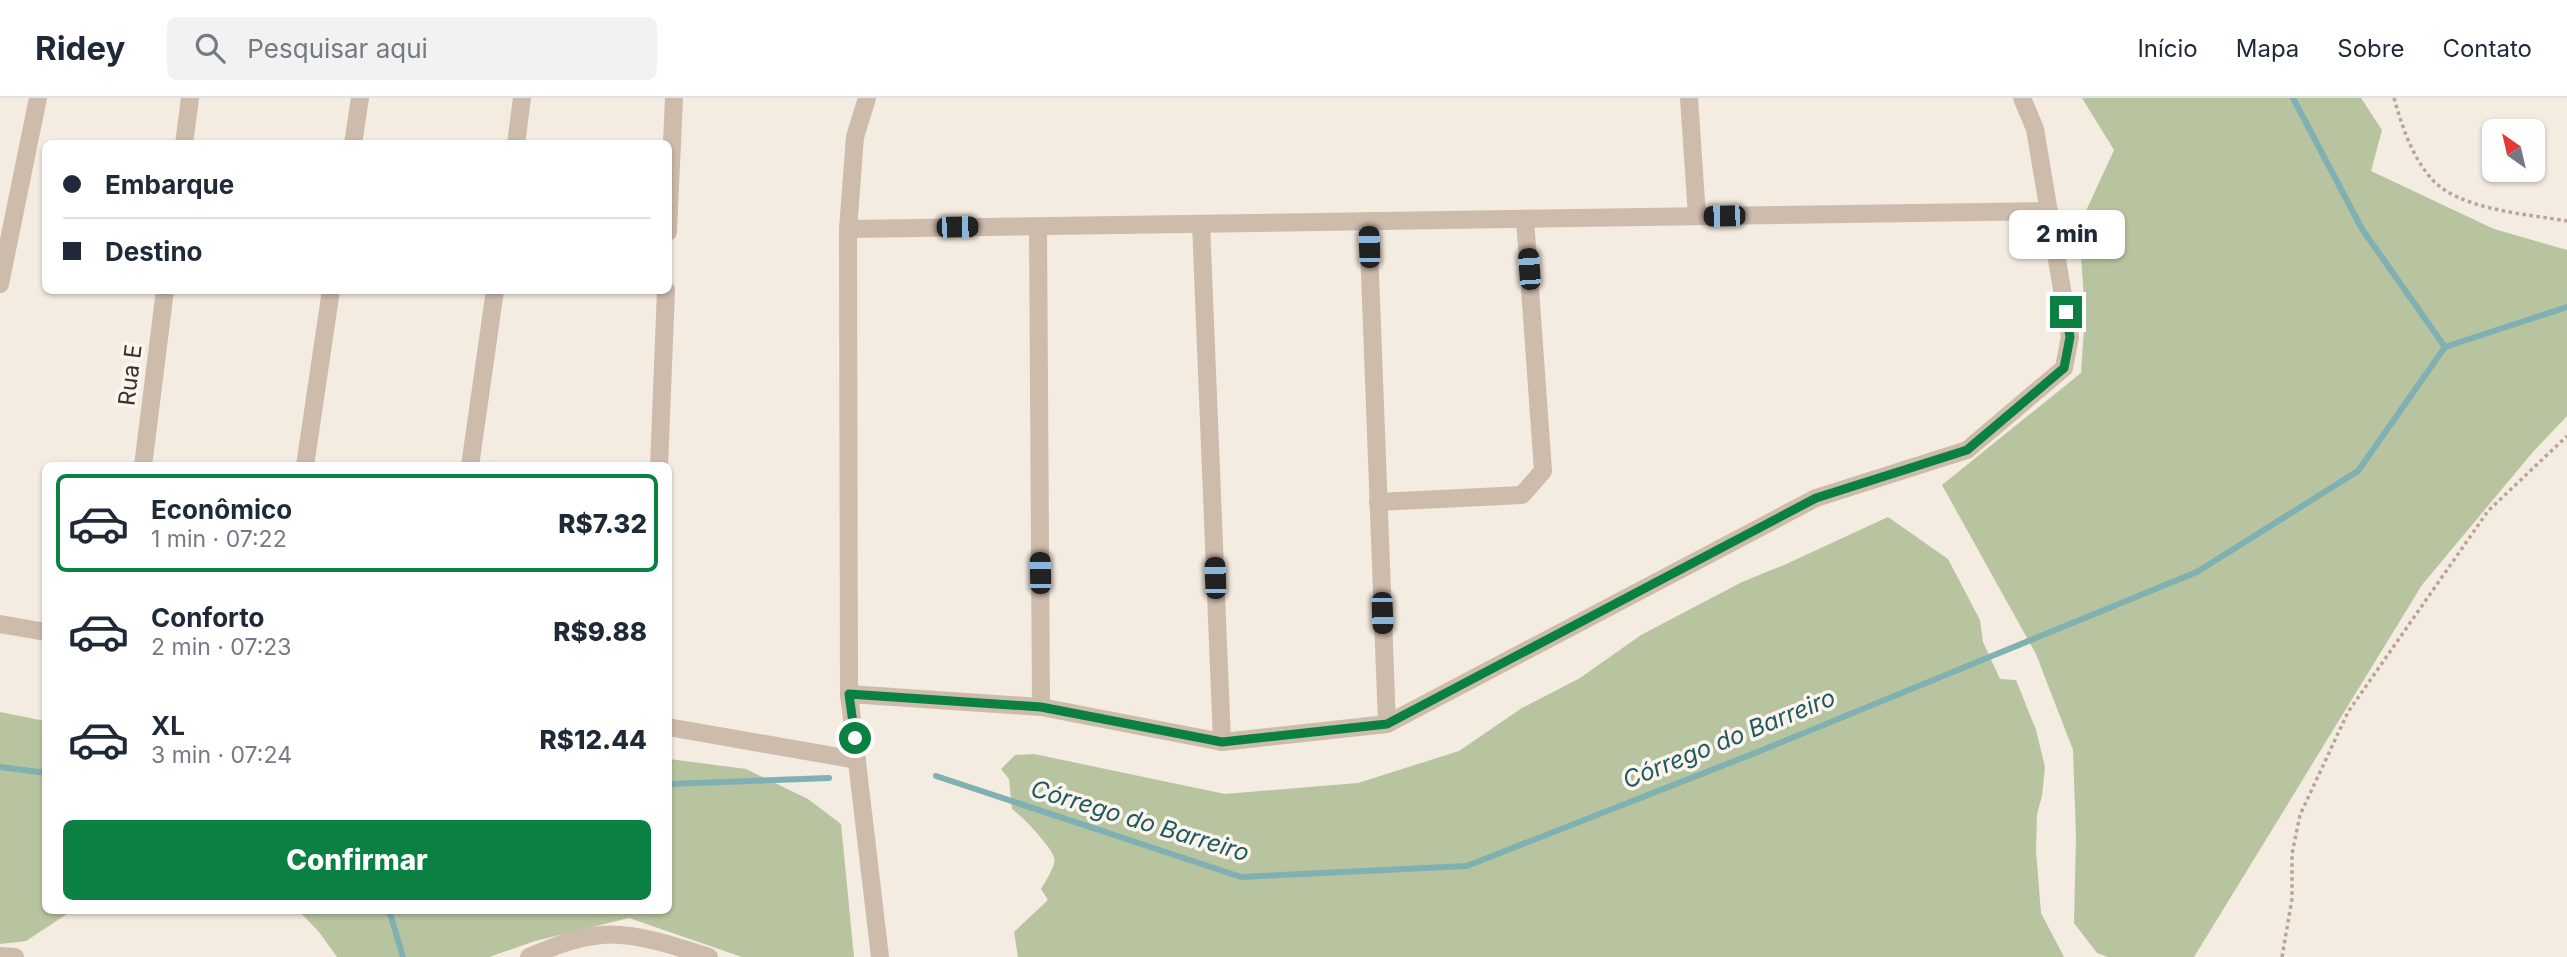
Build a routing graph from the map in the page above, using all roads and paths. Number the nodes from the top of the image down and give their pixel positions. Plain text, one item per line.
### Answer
1 (38, 98) edge
2 (190, 98) edge
3 (360, 98) edge
4 (522, 98) edge
5 (674, 98) edge
6 (867, 98) edge
7 (1689, 98) edge
8 (2022, 98) edge
9 (2394, 98) edge
10 (185, 140) edge
11 (354, 140) edge
12 (517, 140) edge
13 (672, 143) edge
14 (2049, 211) junction
15 (1697, 216) junction
16 (1525, 219) junction
17 (1368, 221) junction
18 (2567, 221) edge
19 (1201, 223) junction
20 (1038, 226) junction
21 (848, 229) junction
22 (0, 284) edge
23 (164, 294) edge
24 (330, 294) edge
25 (494, 294) edge
26 (666, 294) edge
27 (2567, 436) edge
28 (144, 462) edge
29 (306, 462) edge
30 (471, 462) edge
31 (659, 462) edge
32 (1378, 502) junction
33 (0, 624) edge
34 (42, 631) edge
35 (849, 694) junction
36 (1041, 707) junction
37 (1387, 724) junction
38 (672, 728) edge
39 (1222, 742) junction
40 (857, 760) junction
41 (0, 956) edge
42 (15, 957) edge
43 (529, 957) edge
44 (709, 957) edge
45 (880, 957) edge
46 (2282, 957) edge

1 - 22 street
2 - 10 street
3 - 11 street
4 - 12 street
5 - 13 street
6 - 21 street
7 - 15 street
8 - 14 street
9 - 18 path
14 - 15 street
14 - 37 street
15 - 16 street
16 - 17 street
16 - 32 street
17 - 19 street
17 - 32 street
19 - 20 street
19 - 39 street
20 - 21 street
20 - 36 street
21 - 35 street
23 - 28 street, Rua E
24 - 29 street
25 - 30 street
26 - 31 street
27 - 46 path
32 - 37 street
33 - 34 street
35 - 36 street
35 - 40 street
36 - 39 street
37 - 39 street
38 - 40 street
40 - 45 street
41 - 42 street
43 - 44 street

